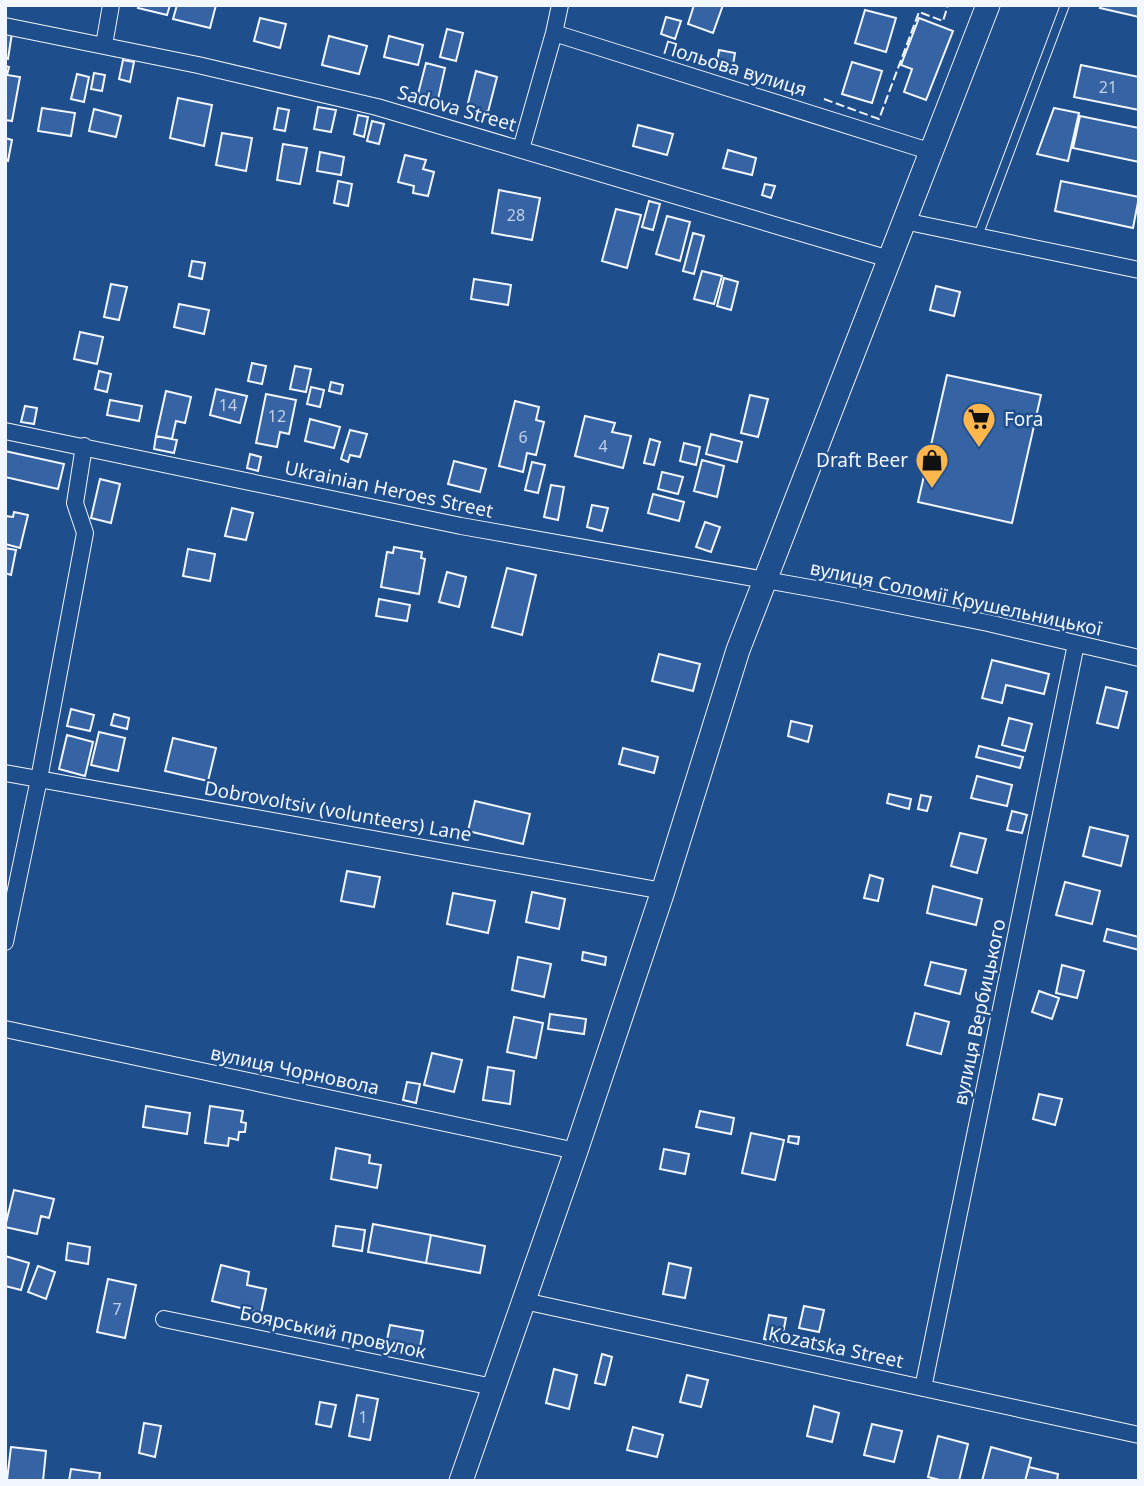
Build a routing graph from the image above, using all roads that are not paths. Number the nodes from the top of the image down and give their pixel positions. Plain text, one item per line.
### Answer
1 (111, 5) edge
2 (560, 5) edge
3 (988, 5) edge
4 (1065, 5) edge
5 (5, 26) edge
6 (554, 33) junction
7 (104, 45) junction
8 (521, 149) junction
9 (932, 152) junction
10 (904, 221) junction
11 (978, 236) junction
12 (889, 259) junction
13 (1139, 270) edge
14 (5, 430) edge
15 (84, 446) junction
16 (765, 580) junction
17 (1076, 644) junction
18 (1139, 659) edge
19 (5, 773) edge
20 (39, 779) junction
21 (663, 891) junction
22 (5, 942) edge
23 (5, 1029) edge
24 (576, 1151) junction
25 (524, 1301) junction
26 (164, 1319) dead end
27 (494, 1387) junction
28 (923, 1388) junction
29 (1139, 1435) edge
30 (461, 1481) edge

1 - 7 street
2 - 6 street
3 - 9 street
4 - 11 lane
5 - 7 street, Sadova Street
6 - 8 street
6 - 9 street, Польова вулиця
7 - 8 street, Sadova Street
8 - 12 street, Sadova Street
9 - 10 street
10 - 11 street
10 - 12 street
11 - 13 street
12 - 16 street
14 - 15 street, Ukrainian Heroes Street
15 - 16 street, Ukrainian Heroes Street
15 - 20 street
16 - 17 street, вулиця Соломії Крушельницької
16 - 21 street
17 - 18 street, вулиця Соломії Крушельницької
17 - 28 street, вулиця Вербицького
19 - 20 street, Dobrovoltsiv (volunteers) Lane
20 - 21 street, Dobrovoltsiv (volunteers) Lane
20 - 22 street
21 - 24 street
23 - 24 street, вулиця Чорновола
24 - 25 street
25 - 27 street
25 - 28 street, Kozatska Street
26 - 27 street, Боярський провулок
27 - 30 street
28 - 29 street, Kozatska Street

